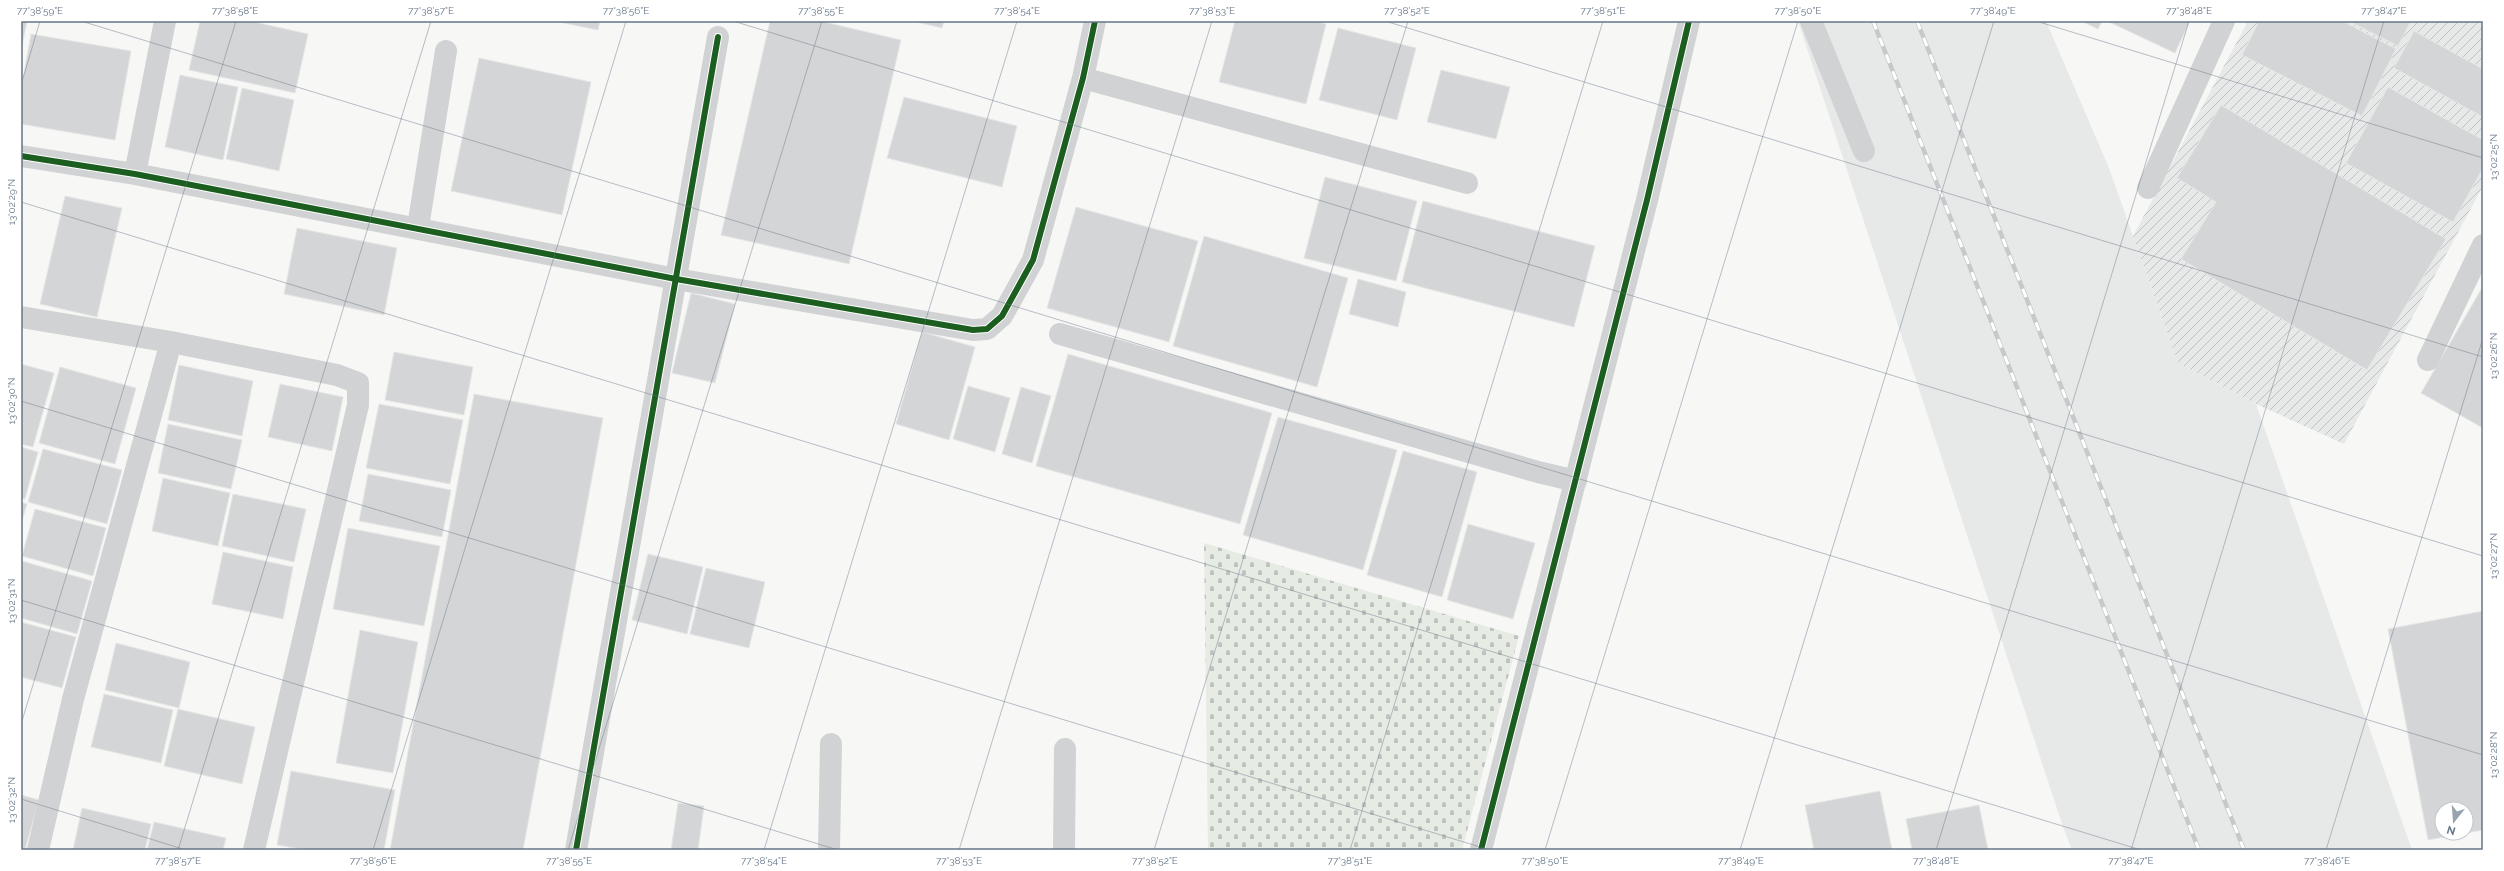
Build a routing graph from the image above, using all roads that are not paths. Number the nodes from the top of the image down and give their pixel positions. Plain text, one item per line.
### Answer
1 (165, 21) edge
2 (1095, 21) edge
3 (1689, 21) edge
4 (1811, 21) edge
5 (2224, 21) edge
6 (718, 37) dead end
7 (446, 51) dead end
8 (1083, 78) junction
9 (1864, 151) dead end
10 (21, 156) edge
11 (135, 174) junction
12 (1467, 183) dead end
13 (2148, 188) dead end
14 (418, 227) junction
15 (2483, 245) edge
16 (676, 279) junction
17 (21, 317) edge
18 (1060, 334) dead end
19 (171, 342) junction
20 (2428, 360) dead end
21 (1576, 481) junction
22 (831, 744) dead end
23 (1065, 749) dead end
24 (38, 850) edge
25 (254, 850) edge
26 (576, 850) edge
27 (829, 850) edge
28 (1064, 850) edge
29 (1481, 850) edge

1 - 11 street
2 - 8 street
3 - 21 street
4 - 9 street
5 - 13 street
6 - 16 street
7 - 14 street
8 - 12 street
8 - 16 street
10 - 11 street
11 - 14 street
14 - 16 street
15 - 20 street
16 - 26 street
17 - 19 street
18 - 21 street
19 - 24 street
19 - 25 street
21 - 29 street
22 - 27 street
23 - 28 street

